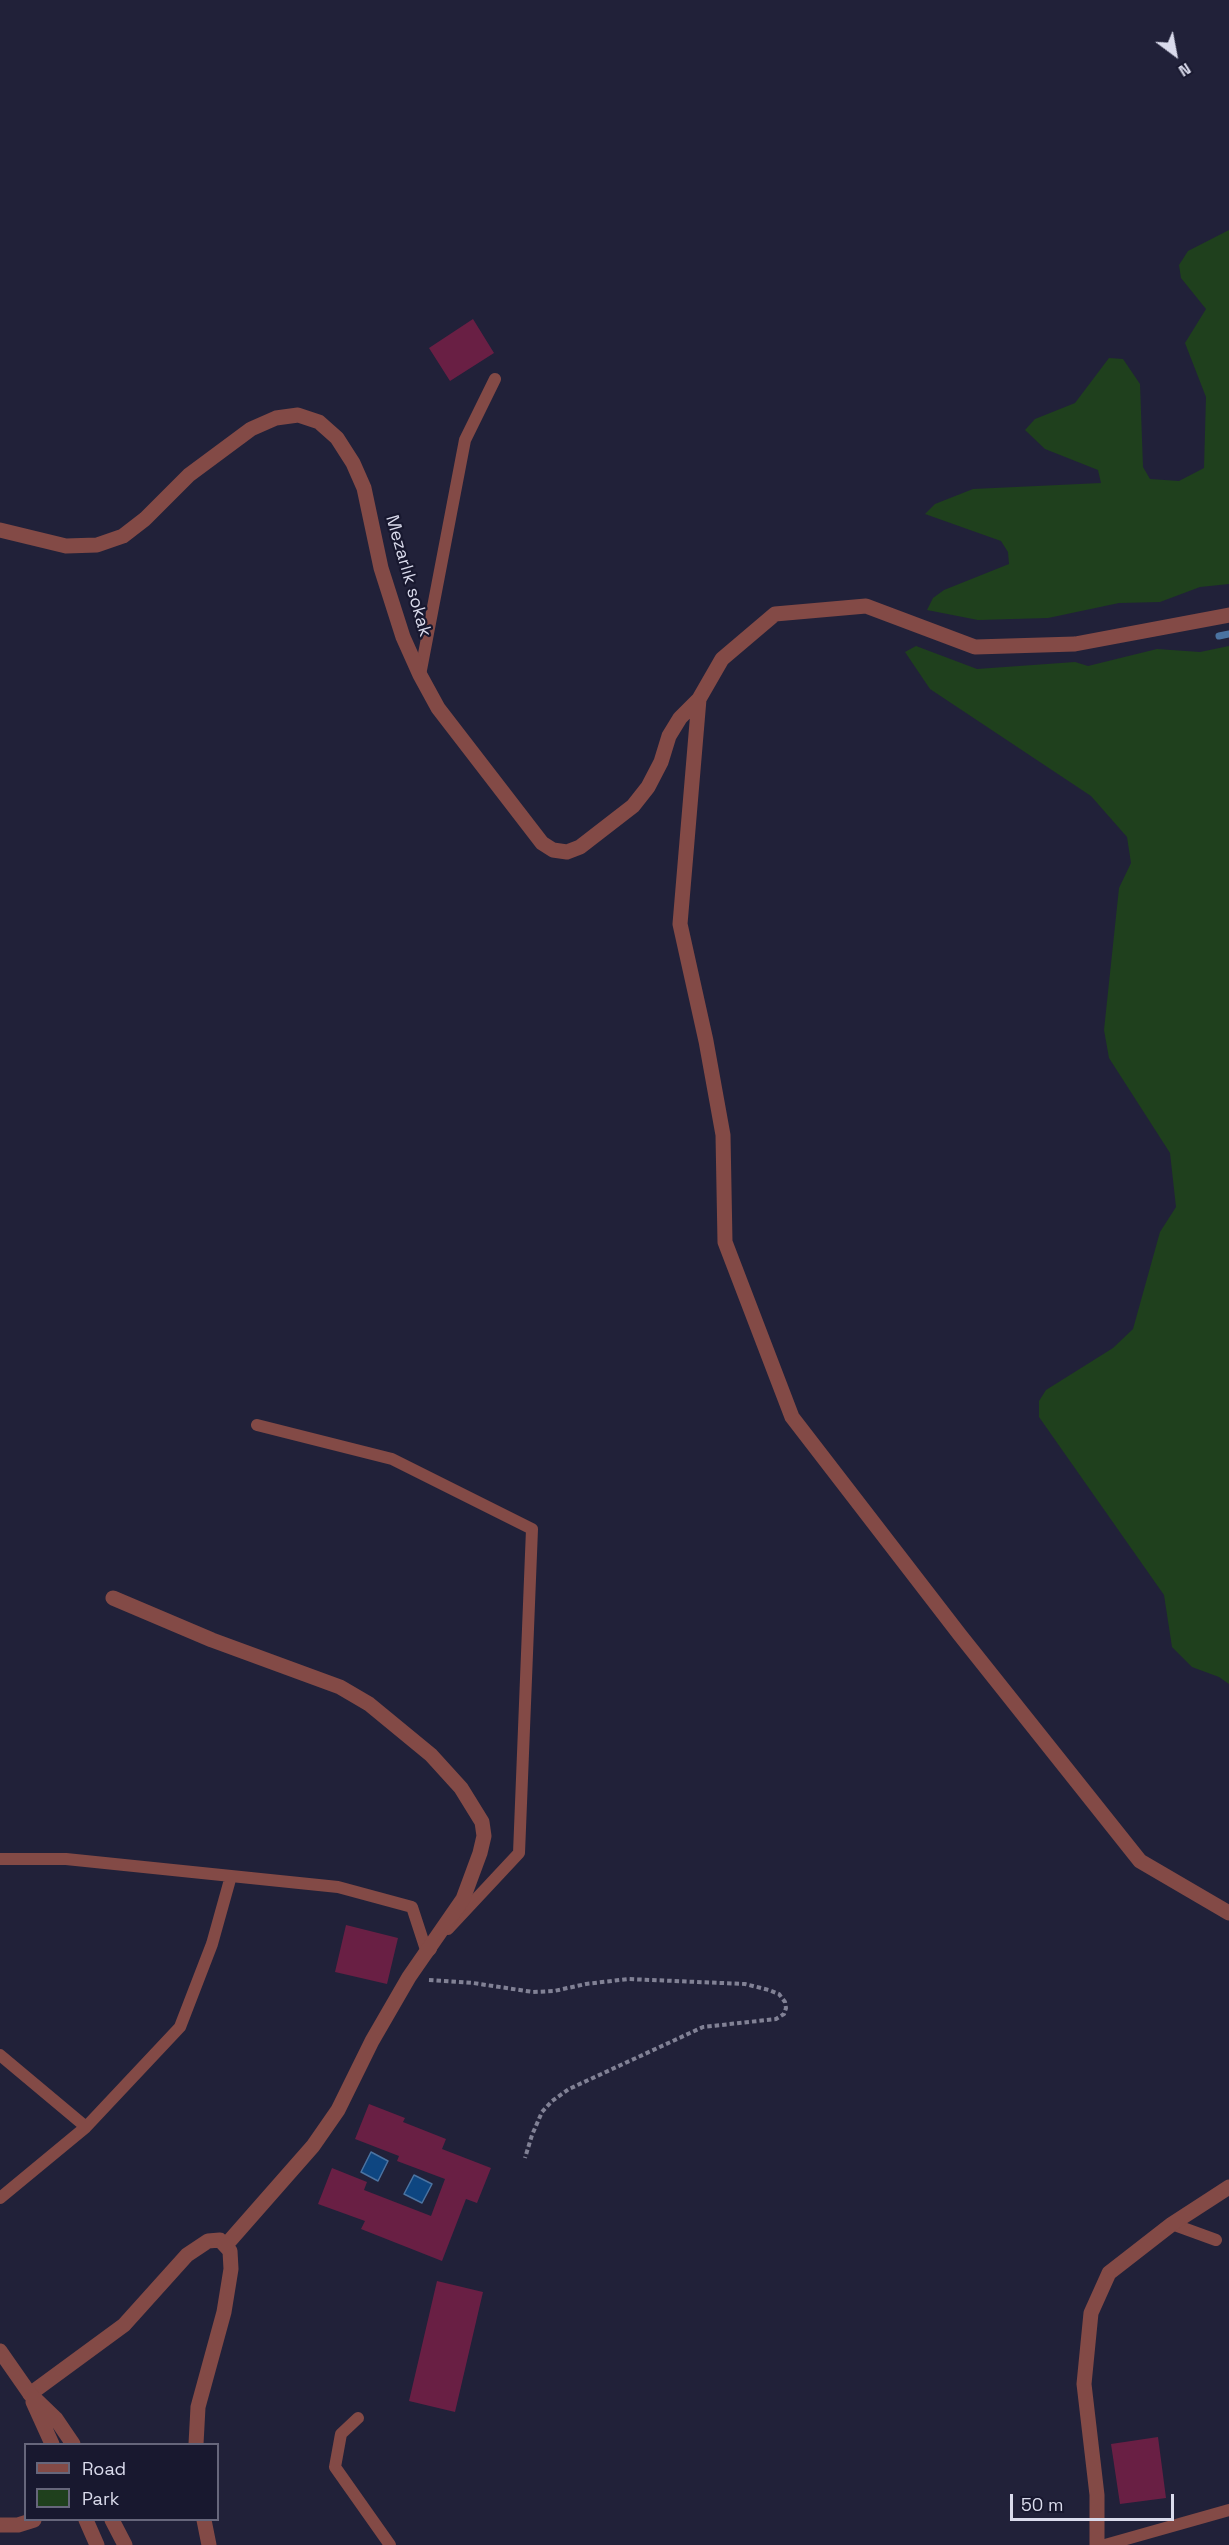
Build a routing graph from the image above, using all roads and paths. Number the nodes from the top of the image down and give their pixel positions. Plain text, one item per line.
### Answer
1 (495, 379) dead end
2 (0, 530) edge
3 (1229, 615) edge
4 (420, 675) junction
5 (699, 699) junction
6 (257, 1425) dead end
7 (113, 1598) dead end
8 (0, 1859) edge
9 (231, 1876) junction
10 (1229, 1913) edge
11 (427, 1953) junction
12 (409, 1977) junction
13 (0, 2055) edge
14 (86, 2127) junction
15 (525, 2158) dead end
16 (1229, 2187) edge
17 (0, 2198) edge
18 (1172, 2224) junction
19 (1216, 2240) dead end
20 (226, 2245) junction
21 (0, 2351) edge
22 (30, 2394) junction
23 (358, 2418) dead end
24 (51, 2443) edge
25 (73, 2443) edge
26 (196, 2443) edge
27 (1229, 2510) edge
28 (31, 2521) edge
29 (86, 2521) edge
30 (113, 2521) edge
31 (204, 2521) edge
32 (0, 2525) edge
33 (97, 2545) edge
34 (125, 2545) edge
35 (209, 2545) edge
36 (390, 2545) edge
37 (1097, 2545) edge
38 (1105, 2545) edge

1 - 4 lane
2 - 4 street, Mezarlık sokak
3 - 5 street
4 - 5 street, Mezarlık sokak
5 - 10 street
6 - 11 lane
7 - 11 street
8 - 9 lane
9 - 11 lane
9 - 14 lane
11 - 12 street
12 - 15 path
12 - 20 street
13 - 14 lane
14 - 17 lane
16 - 18 street
18 - 19 lane
18 - 37 street
20 - 22 street
20 - 26 street
21 - 22 street
22 - 24 street
22 - 25 street
23 - 36 lane
27 - 38 lane
28 - 32 street
29 - 33 street
30 - 34 street
31 - 35 street

